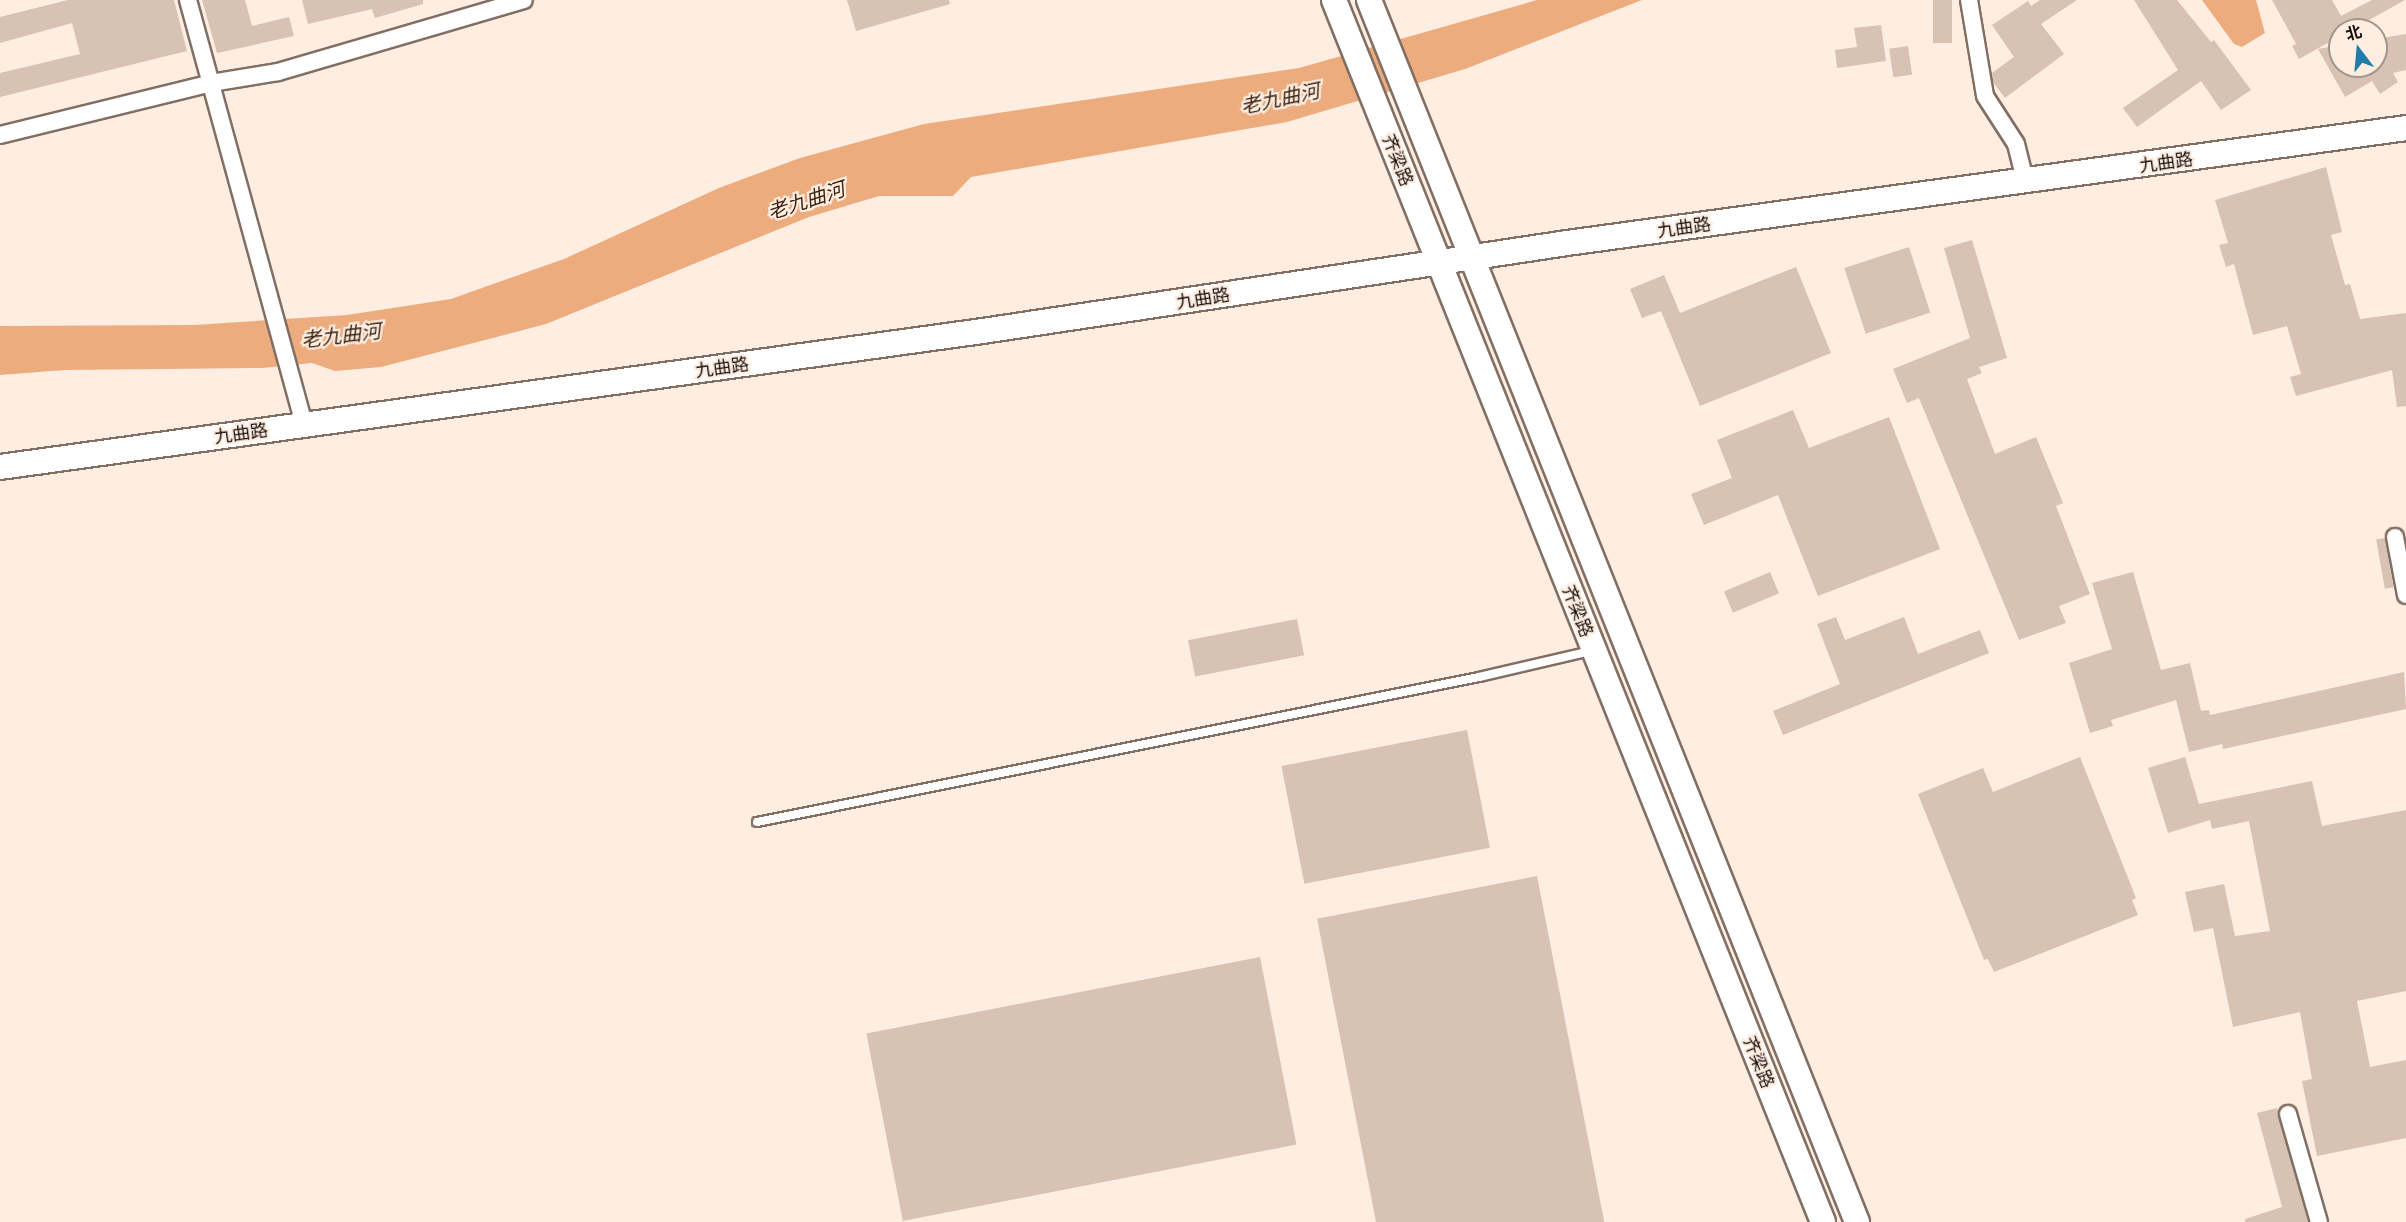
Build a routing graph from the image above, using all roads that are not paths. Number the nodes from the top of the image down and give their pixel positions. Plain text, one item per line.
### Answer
1 (188, 0) edge
2 (524, 0) edge
3 (1334, 0) edge
4 (1369, 0) edge
5 (1969, 0) edge
6 (211, 82) junction
7 (2406, 128) edge
8 (0, 135) edge
9 (2025, 181) junction
10 (1472, 257) junction
11 (1439, 262) junction
12 (304, 425) junction
13 (0, 467) edge
14 (2395, 537) dead end
15 (2406, 595) edge
16 (1594, 650) junction
17 (757, 822) dead end
18 (2288, 1114) dead end
19 (1823, 1222) edge
20 (1857, 1222) edge
21 (2319, 1222) edge

1 - 6 street
2 - 6 street
3 - 11 main road, 齐梁路
4 - 10 main road, 齐梁路
5 - 9 street
6 - 8 street
6 - 12 street
7 - 9 main road, 九曲路
9 - 10 main road, 九曲路
10 - 11 main road, 九曲路
10 - 20 main road, 齐梁路
11 - 12 main road, 九曲路
11 - 16 main road, 齐梁路
12 - 13 main road, 九曲路
14 - 15 street
16 - 17 lane
16 - 19 main road, 齐梁路
18 - 21 street

